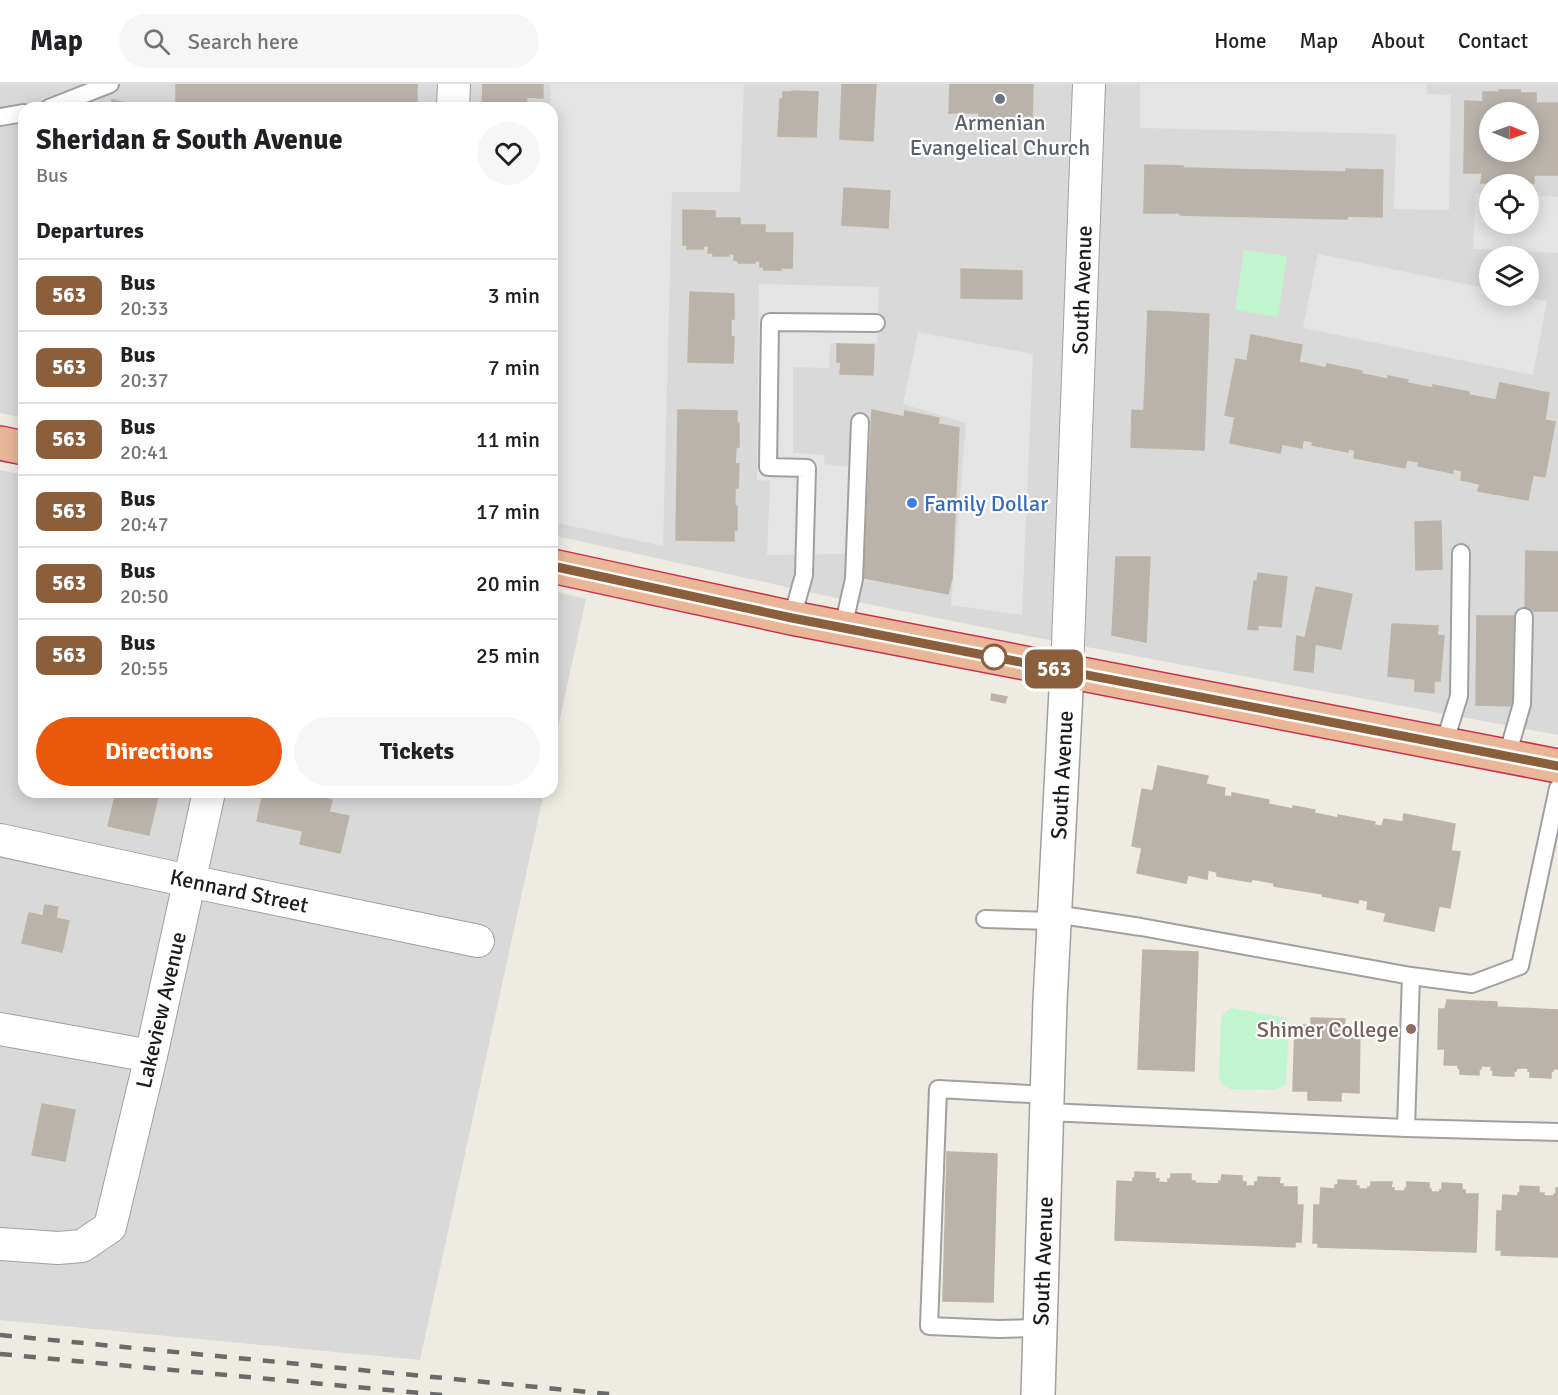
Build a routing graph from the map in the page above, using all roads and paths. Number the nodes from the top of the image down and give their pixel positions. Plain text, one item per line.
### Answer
1 (110, 84) edge
2 (454, 84) edge
3 (1089, 84) edge
4 (64, 102) edge
5 (453, 102) edge
6 (18, 114) edge
7 (0, 117) edge
8 (876, 323) dead end
9 (860, 423) dead end
10 (0, 443) edge
11 (18, 447) edge
12 (1461, 553) dead end
13 (558, 567) edge
14 (1524, 617) dead end
15 (792, 618) junction
16 (843, 628) junction
17 (1067, 671) junction
18 (1444, 744) junction
19 (1507, 756) junction
20 (1558, 766) edge
21 (1558, 788) edge
22 (208, 798) edge
23 (0, 840) edge
24 (189, 881) junction
25 (1054, 917) junction
26 (985, 919) dead end
27 (478, 940) dead end
28 (1411, 976) junction
29 (0, 1029) edge
30 (151, 1056) junction
31 (1048, 1103) junction
32 (1406, 1128) junction
33 (1558, 1132) edge
34 (0, 1244) edge
35 (1041, 1328) junction
36 (1038, 1395) edge

1 - 4 lane
2 - 5 street
3 - 17 street, South Avenue
6 - 7 lane
8 - 15 lane
9 - 16 lane
10 - 11 highway
12 - 18 lane
13 - 15 highway
14 - 19 lane
15 - 16 highway
16 - 17 highway
17 - 18 highway
17 - 25 street, South Avenue
18 - 19 highway
19 - 20 highway
21 - 28 lane
22 - 24 street, Lakeview Avenue
23 - 24 street, Kennard Street
24 - 27 street, Kennard Street
24 - 30 street, Lakeview Avenue
25 - 26 lane
25 - 28 lane
25 - 31 street, South Avenue
28 - 32 lane
29 - 30 street
30 - 34 street, Lakeview Avenue
31 - 32 lane
31 - 35 street, South Avenue
31 - 35 lane
32 - 33 lane
35 - 36 street, South Avenue

